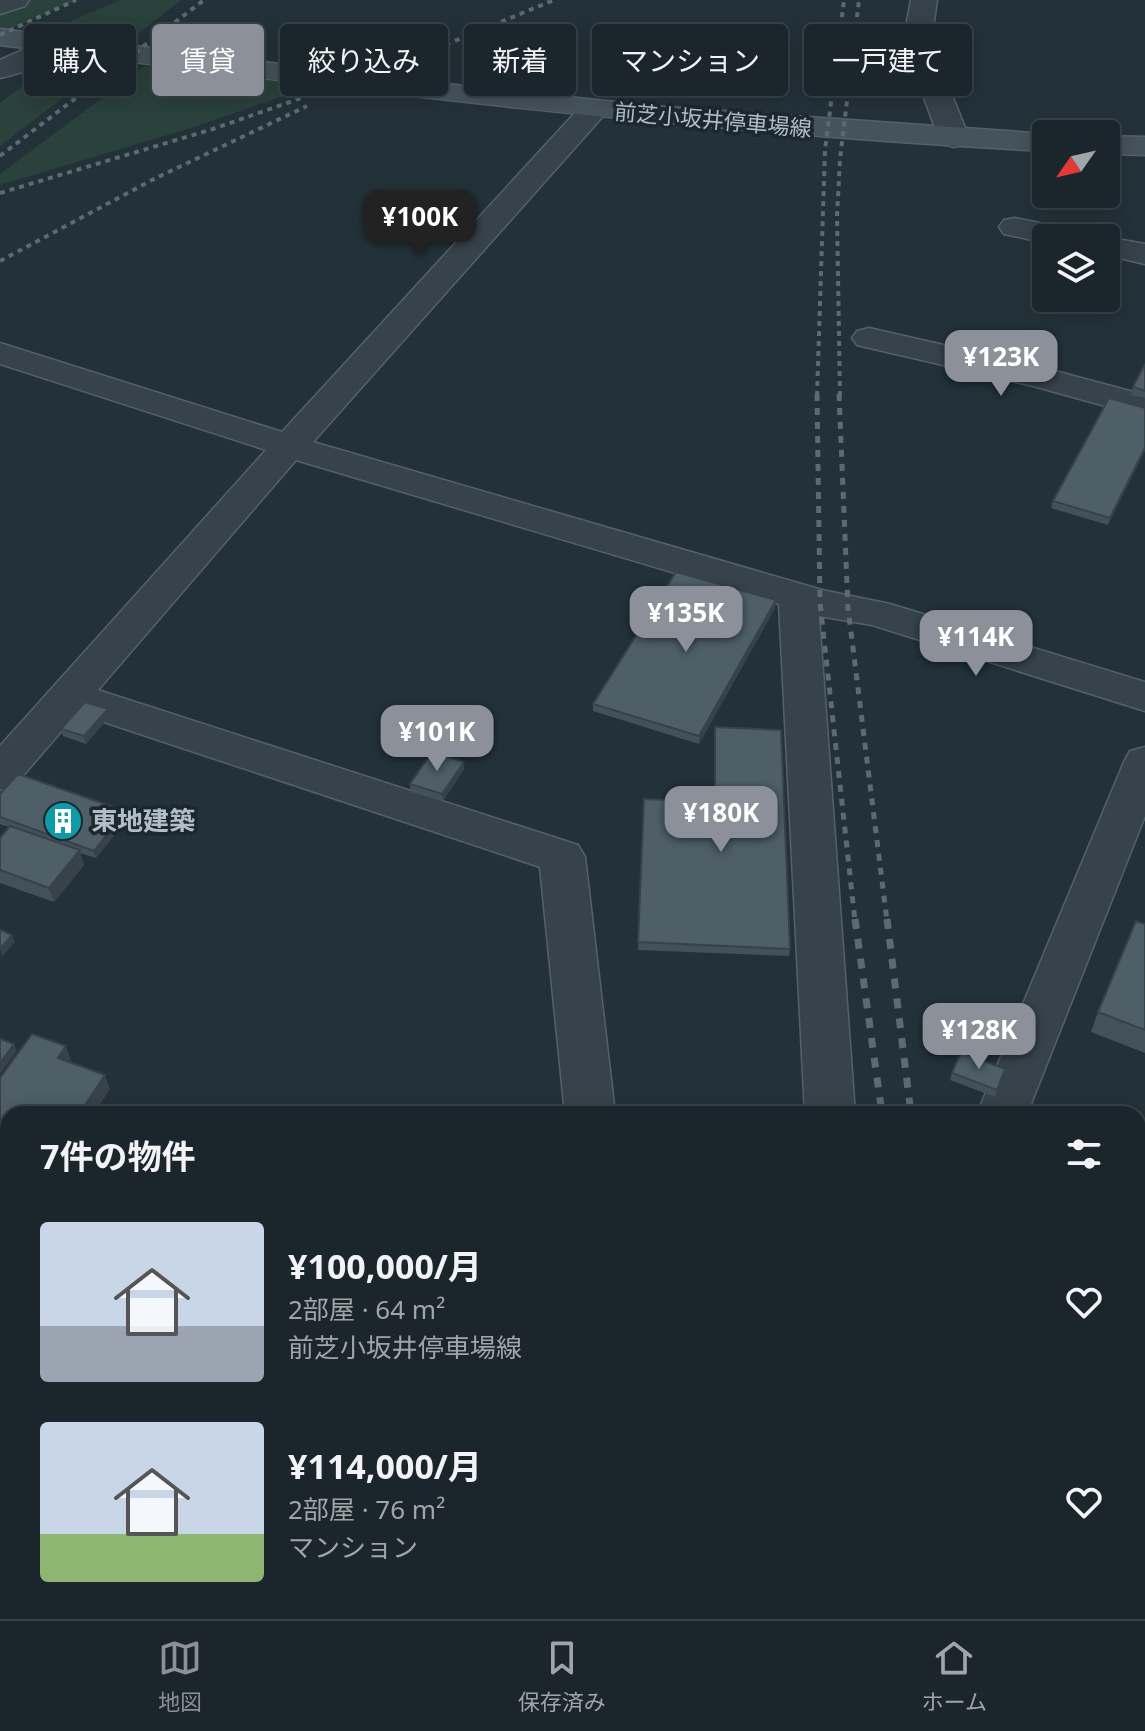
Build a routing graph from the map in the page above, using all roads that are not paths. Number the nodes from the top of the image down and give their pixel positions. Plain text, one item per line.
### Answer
1 (16, 0) edge
2 (924, 0) edge
3 (0, 6) edge
4 (0, 37) edge
5 (24, 40) edge
6 (136, 54) edge
7 (24, 61) edge
8 (0, 70) edge
9 (594, 109) junction
10 (954, 138) junction
11 (1032, 141) edge
12 (1120, 145) edge
13 (1145, 146) edge
14 (1015, 227) dead end
15 (1032, 231) edge
16 (1120, 249) edge
17 (1145, 254) edge
18 (869, 338) dead end
19 (0, 353) edge
20 (1145, 406) edge
21 (289, 446) junction
22 (798, 596) junction
23 (71, 696) junction
24 (1145, 697) edge
25 (1145, 762) edge
26 (0, 774) edge
27 (589, 1106) edge
28 (830, 1106) edge
29 (1005, 1106) edge

1 - 3 street
2 - 10 street
4 - 5 main road, 前芝小坂井停車場線
6 - 9 main road, 前芝小坂井停車場線
7 - 8 street
9 - 10 main road, 前芝小坂井停車場線
9 - 21 street
10 - 11 main road, 前芝小坂井停車場線
12 - 13 main road
14 - 15 street
16 - 17 street
18 - 20 street
19 - 21 street
21 - 22 street
21 - 23 street
22 - 24 street
22 - 28 street
23 - 26 street
23 - 27 street
25 - 29 street

